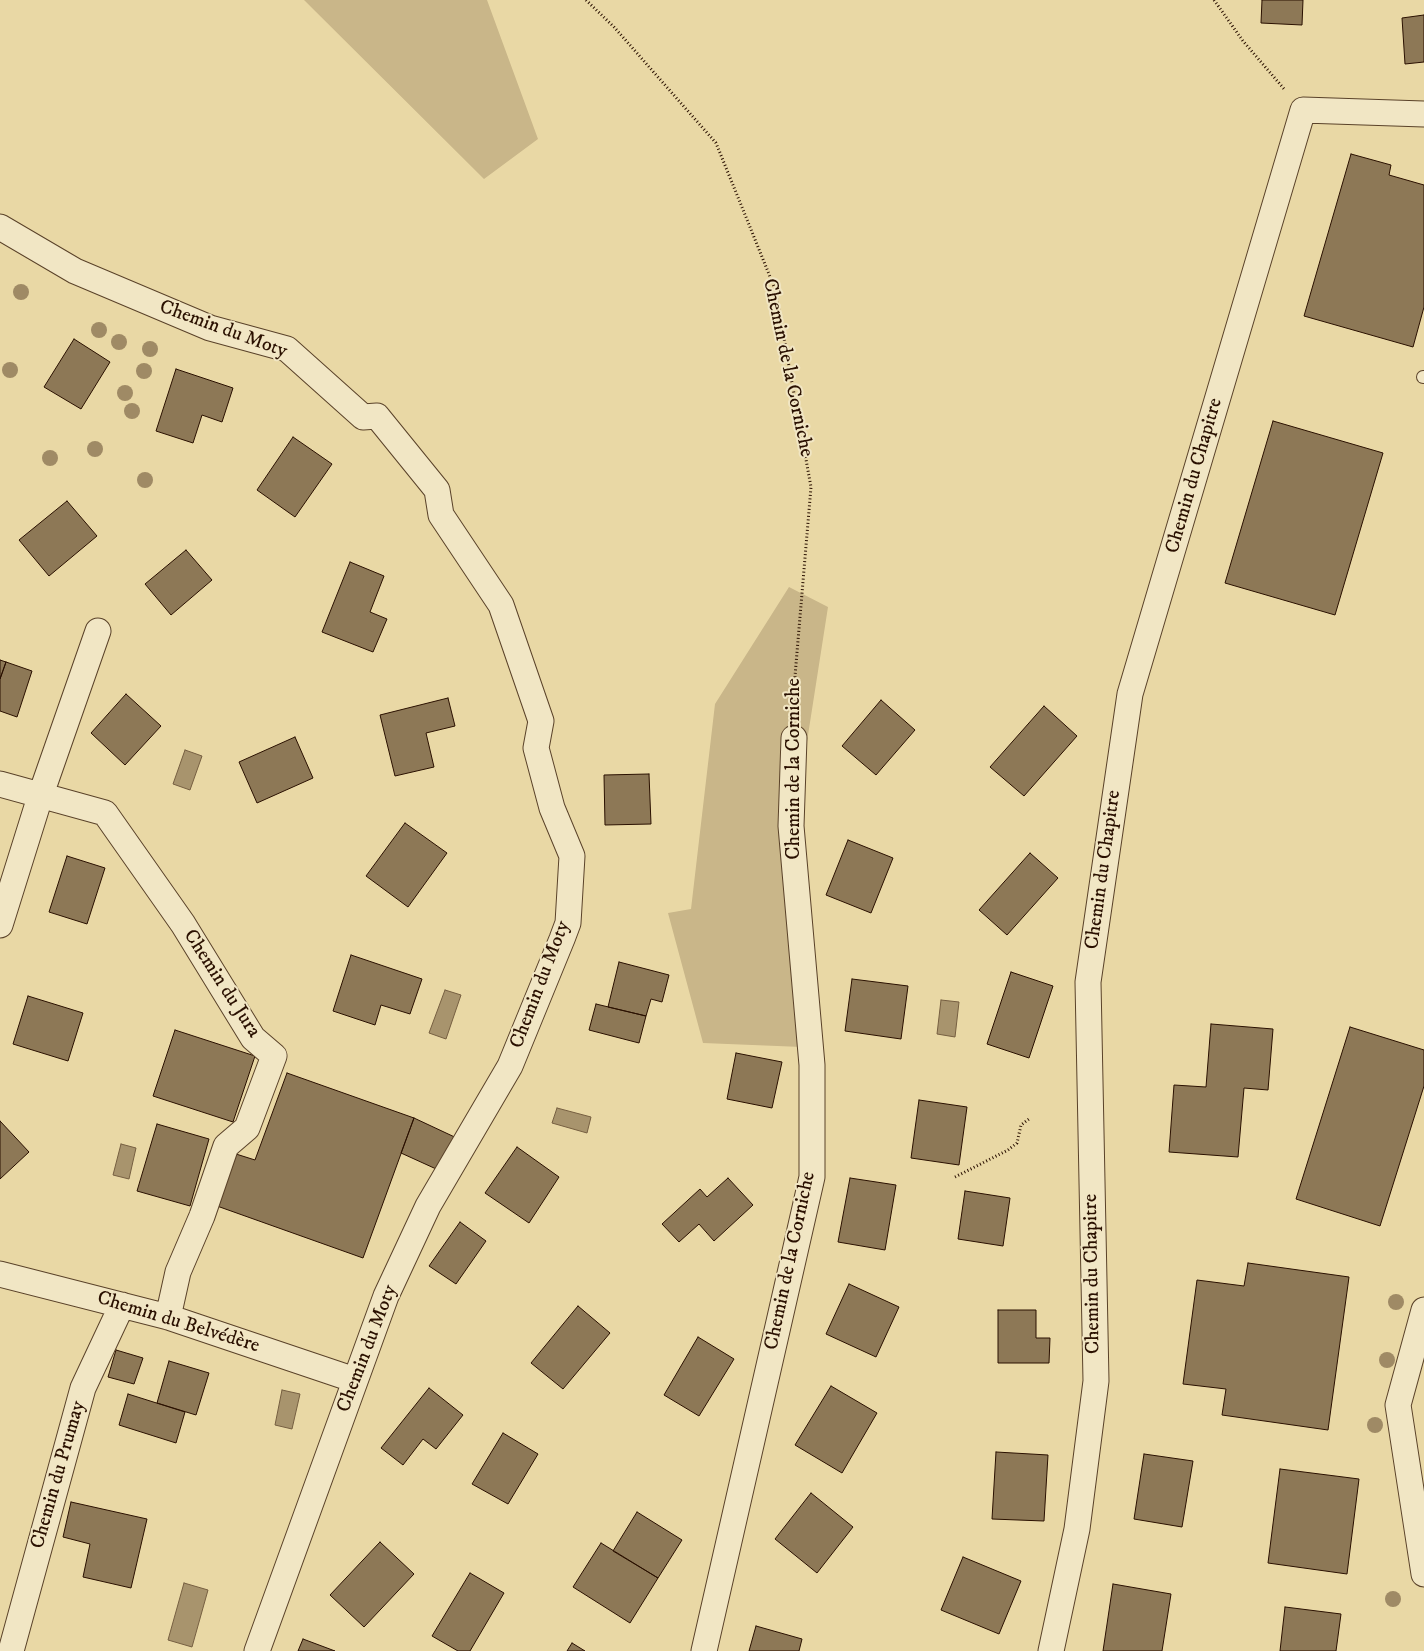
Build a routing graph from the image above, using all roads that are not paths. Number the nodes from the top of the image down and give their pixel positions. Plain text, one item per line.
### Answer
1 (1424, 114) edge
2 (0, 227) edge
3 (98, 631) dead end
4 (794, 738) road end
5 (0, 784) edge
6 (40, 797) junction
7 (0, 925) edge
8 (0, 1274) edge
9 (122, 1305) junction
10 (1424, 1310) edge
11 (168, 1317) junction
12 (355, 1380) junction
13 (1424, 1574) edge
14 (11, 1651) edge
15 (257, 1651) edge
16 (704, 1651) edge
17 (1050, 1651) edge

1 - 17 street, Chemin du Chapitre
2 - 12 street, Chemin du Moty
3 - 6 street
4 - 16 street, Chemin de la Corniche
5 - 6 street, Chemin du Jura
6 - 7 street
6 - 11 street, Chemin du Jura
8 - 9 street, Chemin du Belvédère
9 - 11 street, Chemin du Belvédère
9 - 14 street, Chemin du Prumay
10 - 13 street
11 - 12 street, Chemin du Belvédère
12 - 15 street, Chemin du Moty

